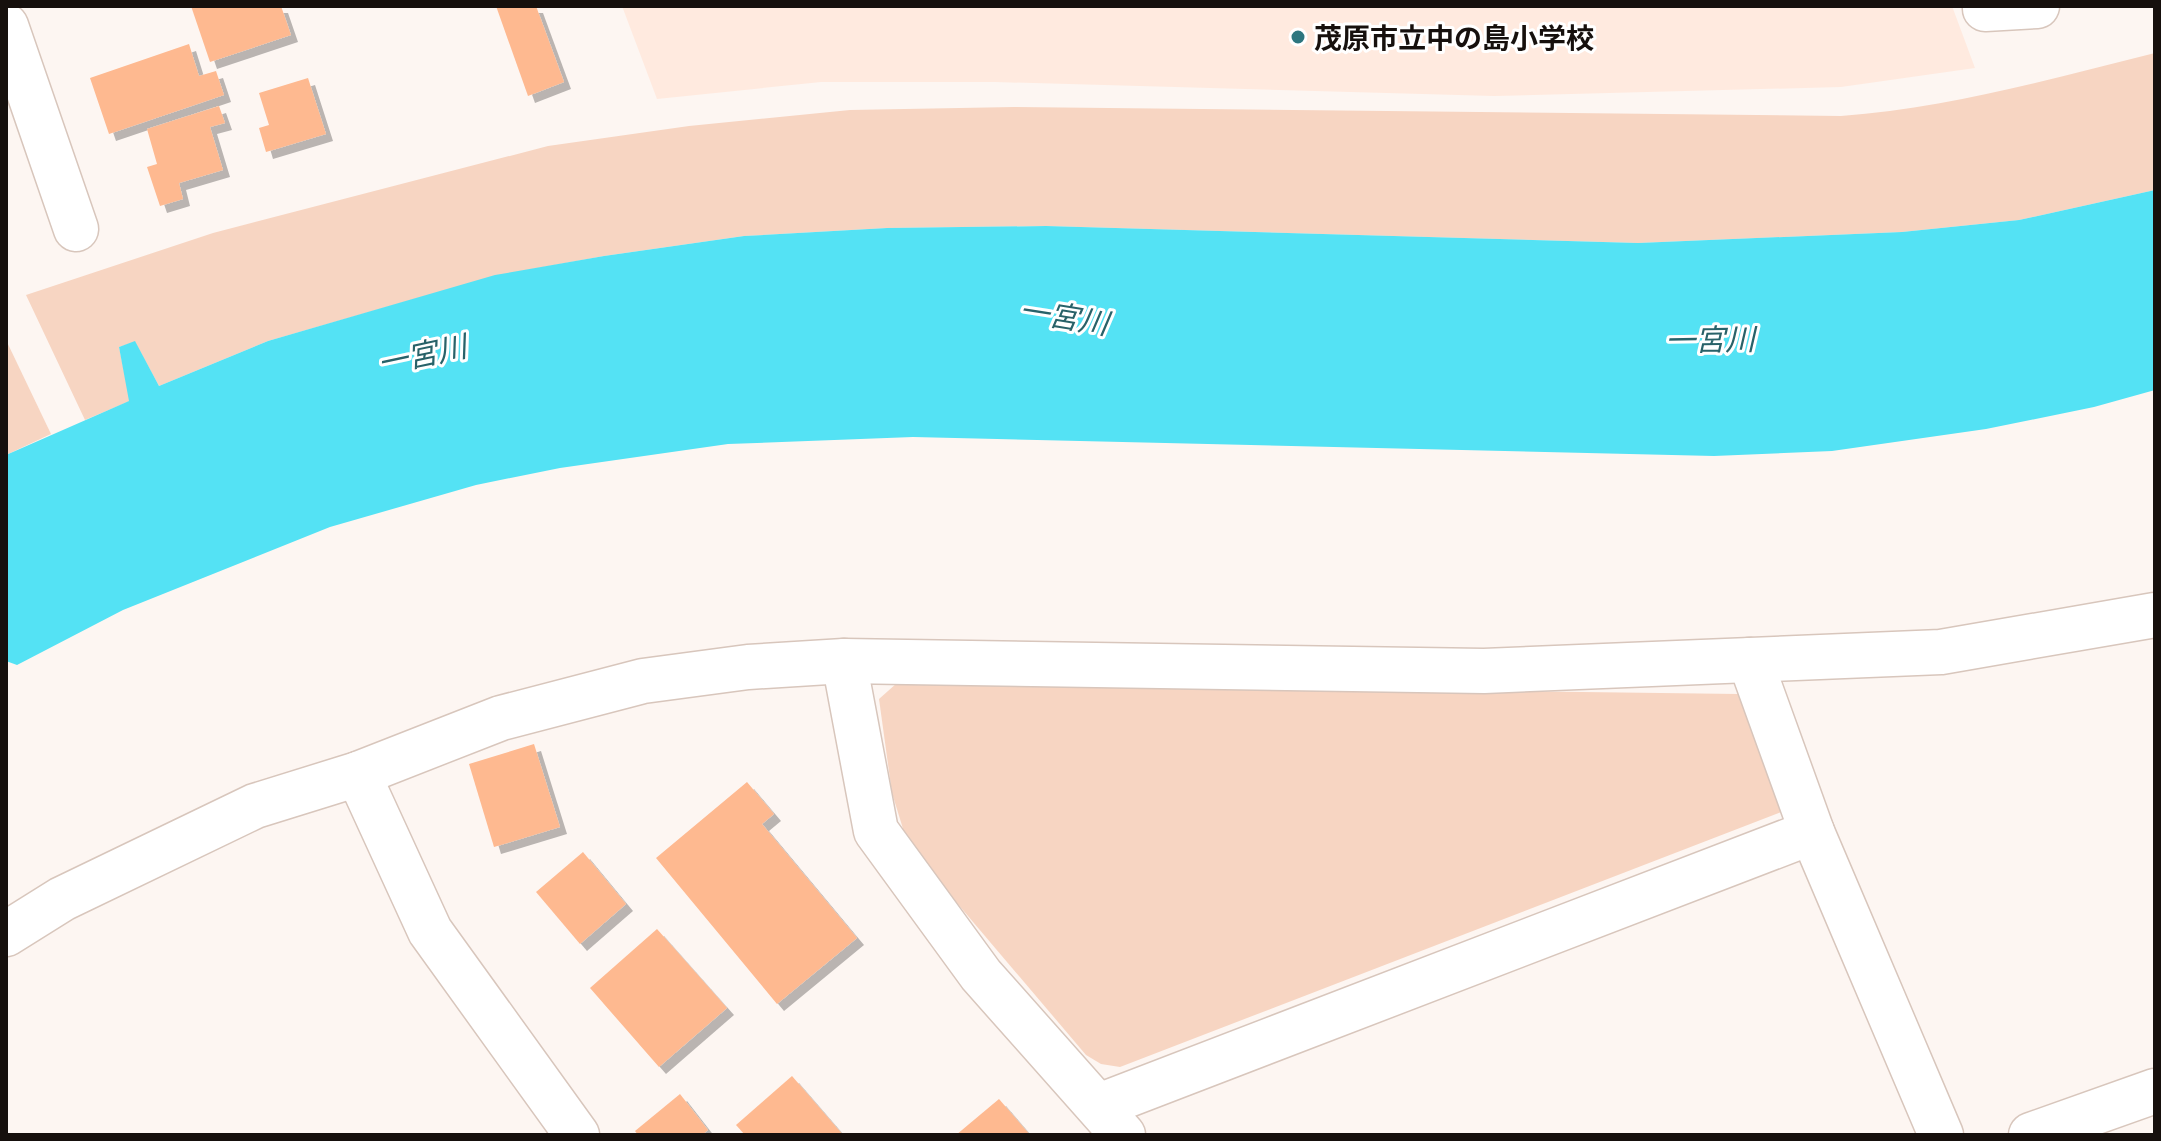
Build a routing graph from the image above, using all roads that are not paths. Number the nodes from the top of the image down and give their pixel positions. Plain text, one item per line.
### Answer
1 (1985, 6) edge
2 (2037, 6) edge
3 (6, 26) edge
4 (76, 229) dead end
5 (2155, 615) edge
6 (1750, 660) junction
7 (844, 661) junction
8 (358, 774) junction
9 (1812, 832) junction
10 (6, 934) edge
11 (2155, 1091) edge
12 (1111, 1121) edge
13 (577, 1135) edge
14 (1941, 1135) edge
15 (2031, 1135) edge

1 - 2 street
3 - 4 street
5 - 6 street
6 - 7 street
6 - 9 street
7 - 8 street
7 - 12 street
8 - 10 street
8 - 13 street
9 - 12 street
9 - 14 street
11 - 15 street

